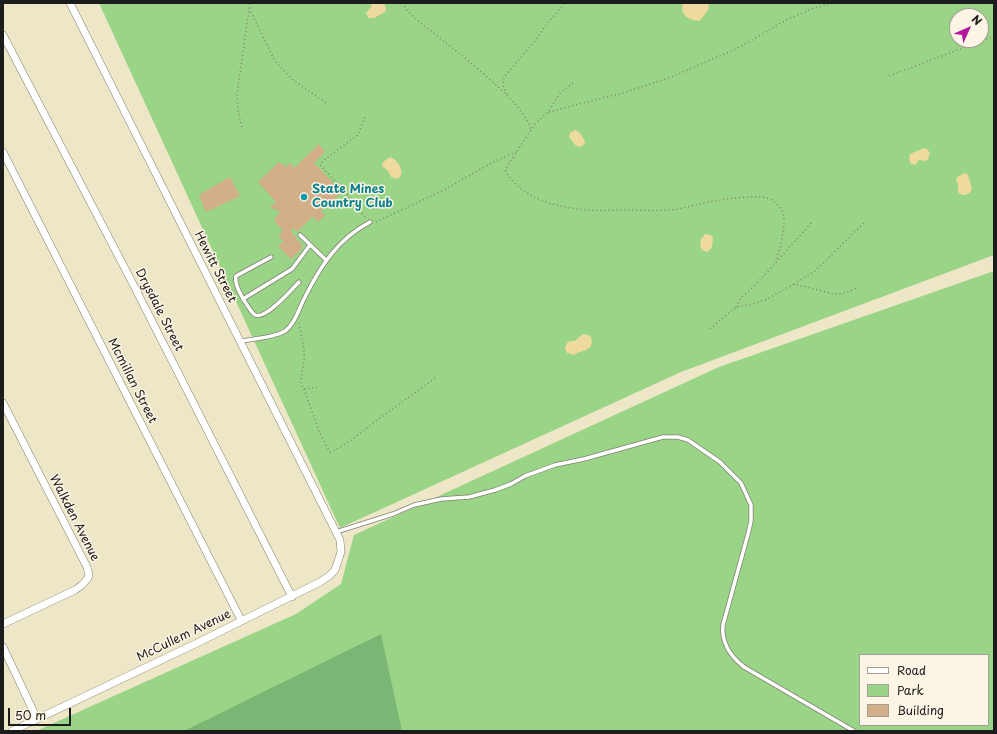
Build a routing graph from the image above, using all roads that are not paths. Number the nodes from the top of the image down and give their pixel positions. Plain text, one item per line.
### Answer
1 (70, 3) edge
2 (3, 35) edge
3 (3, 152) edge
4 (370, 222) road end
5 (300, 235) dead end
6 (310, 244) junction
7 (271, 257) dead end
8 (326, 260) junction
9 (299, 282) dead end
10 (243, 299) junction
11 (240, 340) junction
12 (3, 403) edge
13 (336, 532) junction
14 (340, 540) joint
15 (292, 597) junction
16 (241, 620) junction
17 (3, 624) edge
18 (3, 647) edge
19 (37, 719) junction
20 (12, 731) edge
21 (854, 731) edge

1 - 11 street, Hewitt Street
2 - 15 street, Drysdale Street
3 - 16 street, Mcmillan Street
4 - 8 lane
5 - 6 lane
6 - 8 lane
6 - 10 lane
7 - 10 lane
8 - 11 lane
9 - 10 lane
11 - 13 street, Hewitt Street
12 - 17 street, Walkden Avenue
13 - 14 street, Hewitt Street
13 - 21 lane
14 - 15 street, McCullem Avenue
15 - 16 street, McCullem Avenue
16 - 19 street, McCullem Avenue
18 - 19 street
19 - 20 street, McCullem Avenue

